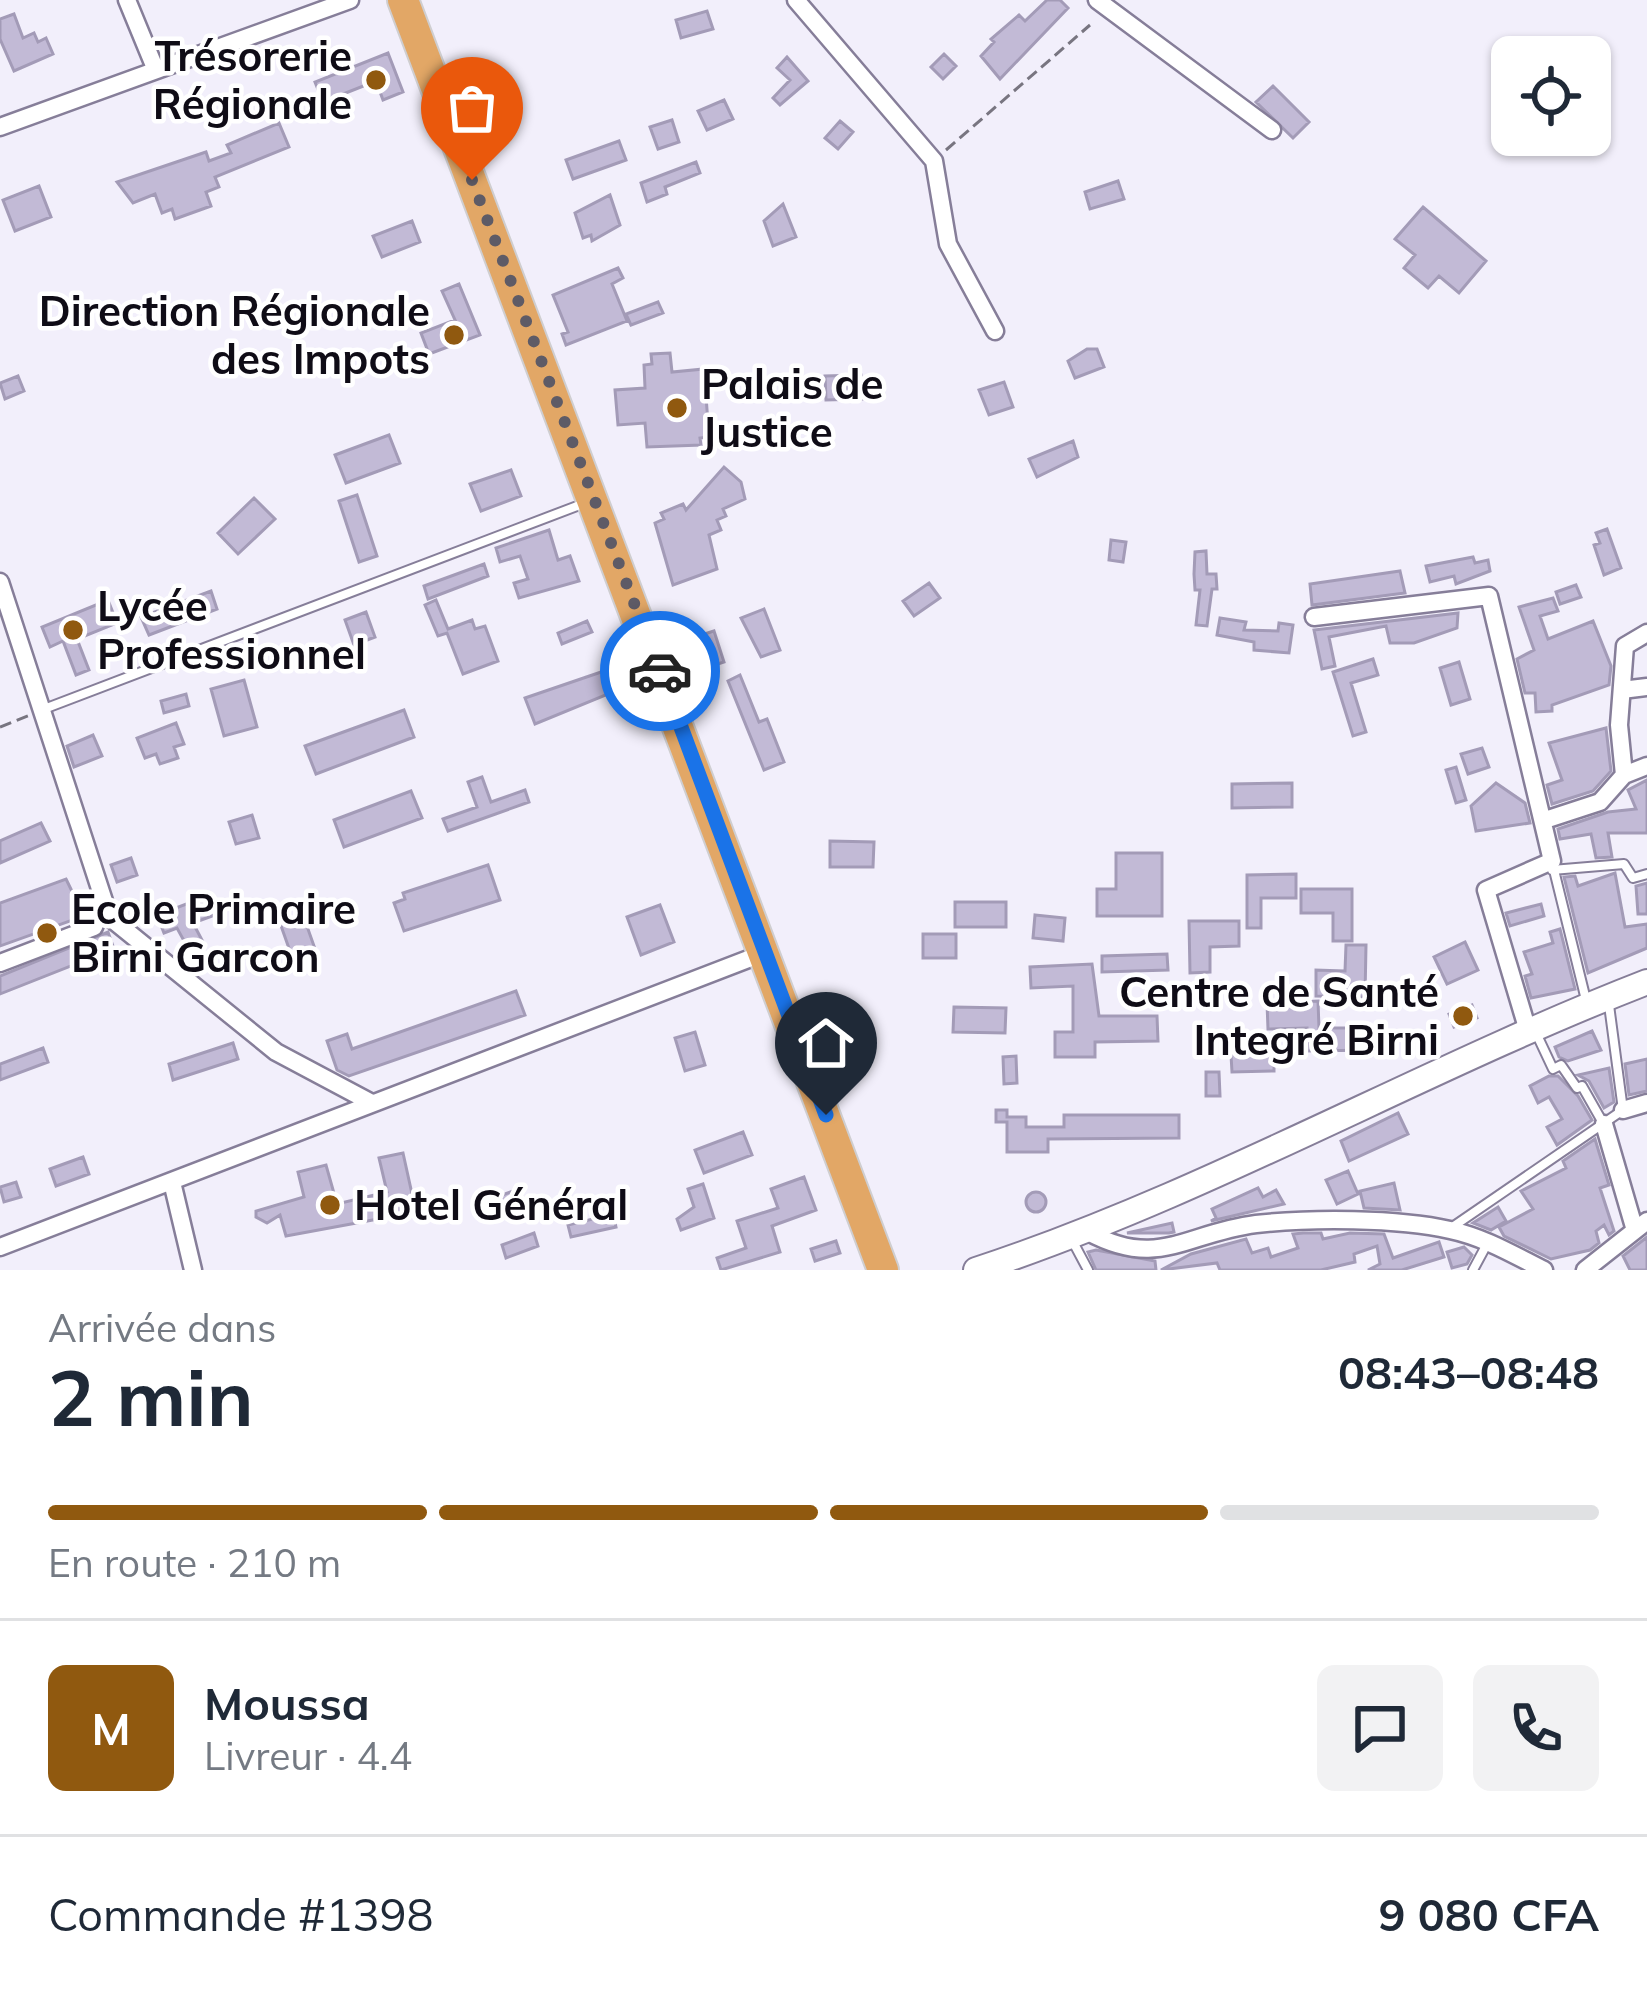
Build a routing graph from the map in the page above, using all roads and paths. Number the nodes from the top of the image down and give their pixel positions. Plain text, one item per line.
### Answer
1 (127, 0) edge
2 (350, 0) edge
3 (796, 0) edge
4 (409, 1) edge
5 (1101, 1) edge
6 (1090, 26) dead end
7 (154, 68) junction
8 (0, 127) edge
9 (1272, 130) dead end
10 (934, 161) junction
11 (995, 331) dead end
12 (601, 497) junction
13 (0, 582) edge
14 (1314, 617) dead end
15 (1647, 633) edge
16 (1647, 687) edge
17 (1622, 690) junction
18 (681, 702) junction
19 (42, 710) junction
20 (0, 727) edge
21 (1647, 766) edge
22 (1624, 776) junction
23 (1545, 820) junction
24 (1552, 866) junction
25 (1647, 874) edge
26 (103, 912) junction
27 (764, 953) junction
28 (0, 963) edge
29 (1647, 982) edge
30 (1598, 1002) junction
31 (1531, 1030) junction
32 (370, 1102) junction
33 (1647, 1102) edge
34 (1623, 1109) junction
35 (1604, 1124) junction
36 (172, 1182) junction
37 (1641, 1224) edge
38 (1449, 1229) junction
39 (1080, 1235) junction
40 (1488, 1243) junction
41 (0, 1247) edge
42 (194, 1270) edge
43 (883, 1270) edge
44 (903, 1270) edge
45 (976, 1270) edge
46 (1088, 1270) edge
47 (1473, 1270) edge
48 (1544, 1270) edge
49 (1585, 1270) edge

1 - 7 street
2 - 7 street
3 - 10 street
4 - 12 highway
5 - 9 street
6 - 10 path
7 - 8 street
10 - 11 street
12 - 18 highway
12 - 19 lane
13 - 19 street
14 - 23 street
15 - 17 street
16 - 17 street
17 - 22 street
18 - 27 highway
18 - 44 highway
19 - 20 path
19 - 26 street
21 - 22 street
22 - 23 street
23 - 24 street
24 - 25 lane
24 - 30 lane
24 - 31 street
26 - 28 street
26 - 32 street
27 - 32 street
27 - 43 highway
29 - 30 street
30 - 31 street
30 - 34 lane
31 - 35 lane
31 - 39 street
32 - 36 street
33 - 34 street
34 - 35 lane
35 - 37 street
35 - 38 lane
36 - 41 street
36 - 42 street
37 - 49 street
38 - 39 street
38 - 40 street
39 - 45 street
39 - 46 lane
40 - 47 lane
40 - 48 street

